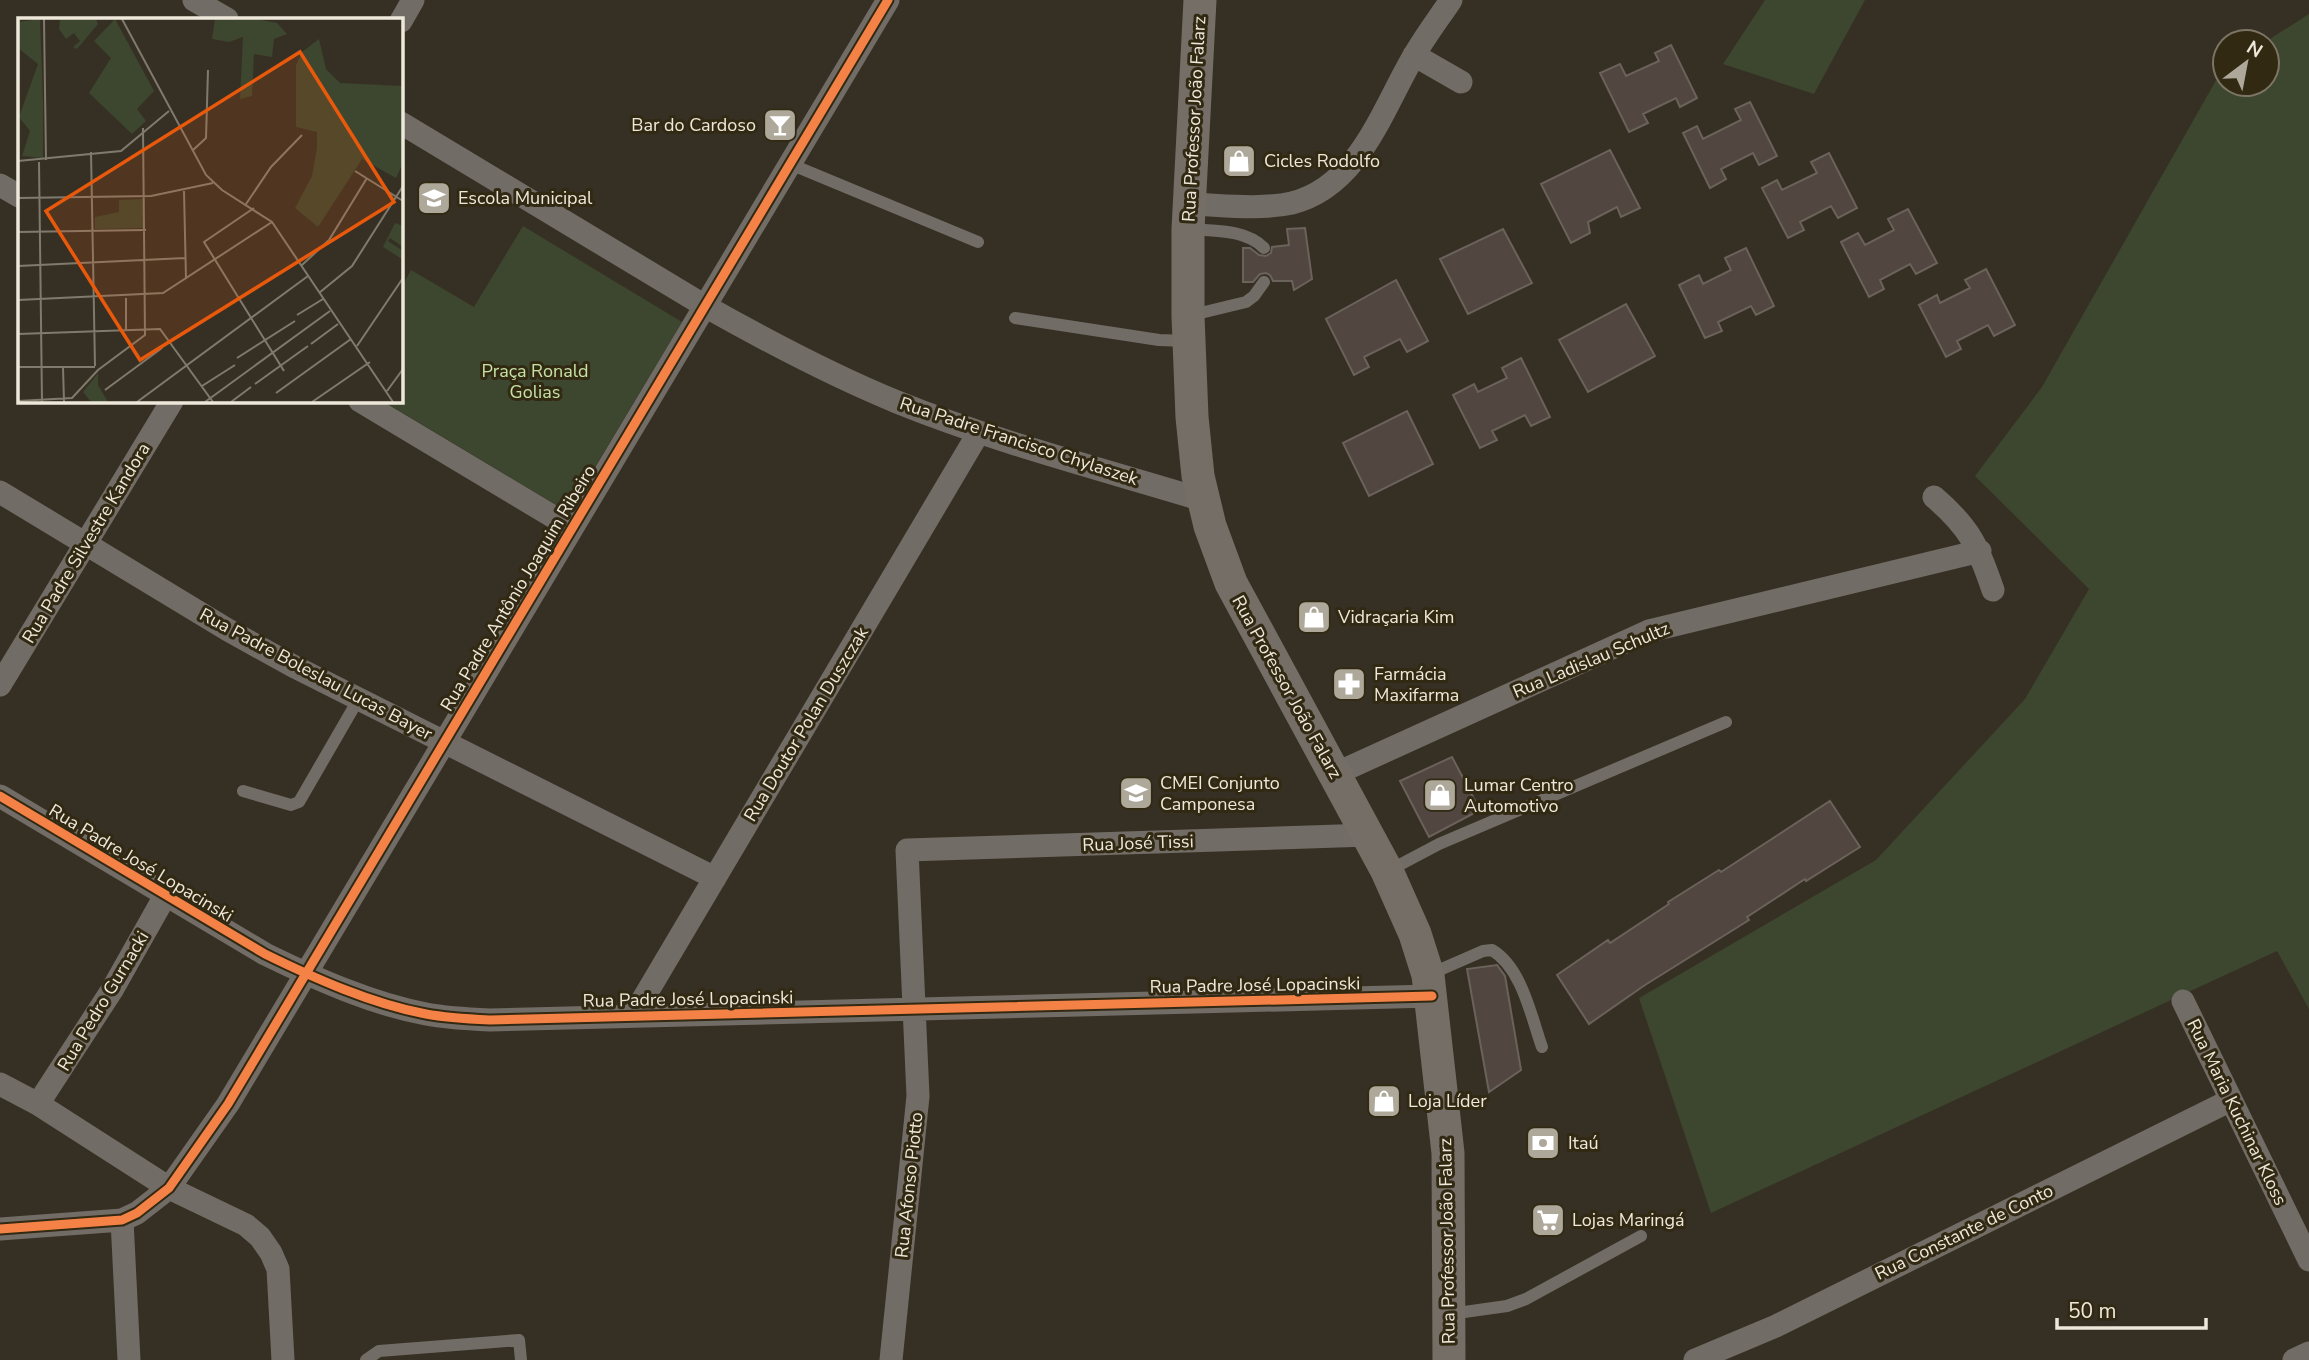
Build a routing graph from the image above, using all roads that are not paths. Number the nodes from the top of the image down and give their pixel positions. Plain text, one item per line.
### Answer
1 (194, 0) edge
2 (413, 0) edge
3 (888, 0) edge
4 (1200, 0) edge
5 (1451, 0) edge
6 (225, 18) edge
7 (402, 19) edge
8 (1414, 55) junction
9 (1461, 82) dead end
10 (402, 125) edge
11 (790, 164) junction
12 (0, 185) edge
13 (18, 195) edge
14 (1189, 217) junction
15 (978, 242) dead end
16 (1264, 248) dead end
17 (1264, 282) dead end
18 (705, 306) junction
19 (1015, 318) dead end
20 (1188, 328) junction
21 (171, 402) edge
22 (362, 402) edge
23 (979, 432) junction
24 (0, 492) edge
25 (1934, 497) dead end
26 (1202, 500) junction
27 (572, 528) junction
28 (85, 544) junction
29 (1980, 551) junction
30 (1993, 590) dead end
31 (0, 685) edge
32 (358, 700) junction
33 (1727, 722) dead end
34 (444, 743) junction
35 (1335, 774) junction
36 (243, 792) dead end
37 (0, 796) edge
38 (1369, 835) junction
39 (907, 850) joint
40 (1387, 871) junction
41 (715, 878) junction
42 (165, 895) junction
43 (306, 974) junction
44 (1429, 986) junction
45 (2183, 1001) dead end
46 (914, 1009) junction
47 (633, 1016) junction
48 (1542, 1047) dead end
49 (0, 1084) edge
50 (2231, 1100) junction
51 (38, 1104) junction
52 (169, 1188) junction
53 (122, 1220) junction
54 (0, 1229) edge
55 (1641, 1236) dead end
56 (2309, 1260) edge
57 (1449, 1314) junction
58 (2309, 1353) edge
59 (130, 1360) edge
60 (283, 1360) edge
61 (366, 1360) edge
62 (522, 1360) edge
63 (891, 1360) edge
64 (1449, 1360) edge
65 (1695, 1360) edge
66 (2294, 1360) edge

1 - 6 street
2 - 7 street
3 - 11 street, Rua Padre Antônio Joaquim Ribeiro
4 - 14 main road, Rua Professor João Falarz
5 - 8 street
8 - 9 street
8 - 14 street
10 - 18 street, Rua Padre Francisco Chylaszek
11 - 15 lane
11 - 18 street, Rua Padre Antônio Joaquim Ribeiro
12 - 13 street
14 - 16 lane
14 - 20 main road, Rua Professor João Falarz
17 - 20 lane
18 - 23 street, Rua Padre Francisco Chylaszek
18 - 27 street, Rua Padre Antônio Joaquim Ribeiro
19 - 20 lane
20 - 26 main road, Rua Professor João Falarz
21 - 28 street, Rua Padre Silvestre Kandora
22 - 27 street
23 - 26 street, Rua Padre Francisco Chylaszek
23 - 41 street, Rua Doutor Polan Duszczak
24 - 28 street, Rua Padre Boleslau Lucas Bayer
25 - 29 street
26 - 35 main road, Rua Professor João Falarz
27 - 34 street, Rua Padre Antônio Joaquim Ribeiro
28 - 31 street, Rua Padre Silvestre Kandora
28 - 32 street, Rua Padre Boleslau Lucas Bayer
29 - 30 street
29 - 35 street, Rua Ladislau Schultz
32 - 34 street, Rua Padre Boleslau Lucas Bayer
32 - 36 lane
33 - 40 lane
34 - 41 street, Rua Padre Boleslau Lucas Bayer
34 - 43 street, Rua Padre Antônio Joaquim Ribeiro
35 - 38 main road, Rua Professor João Falarz
37 - 42 street, Rua Padre José Lopacinski
38 - 39 street, Rua José Tissi
38 - 40 main road, Rua Professor João Falarz
39 - 46 street, Rua Afonso Piotto
40 - 44 main road, Rua Professor João Falarz
41 - 47 street, Rua Doutor Polan Duszczak
42 - 43 street, Rua Padre José Lopacinski
42 - 51 street, Rua Pedro Gurnacki
43 - 47 street, Rua Padre José Lopacinski
43 - 52 street, Rua Padre Antônio Joaquim Ribeiro
44 - 46 street, Rua Padre José Lopacinski
44 - 48 lane
44 - 57 main road, Rua Professor João Falarz
45 - 50 street, Rua Maria Kuchinar Kloss
46 - 47 street, Rua Padre José Lopacinski
46 - 63 street, Rua Afonso Piotto
49 - 51 street
50 - 56 street, Rua Maria Kuchinar Kloss
50 - 65 street, Rua Constante de Conto
51 - 52 street
52 - 53 street, Rua Padre Antônio Joaquim Ribeiro
52 - 60 street
53 - 54 street
53 - 59 street
55 - 57 lane
57 - 64 main road, Rua Professor João Falarz
58 - 66 street
61 - 62 lane

